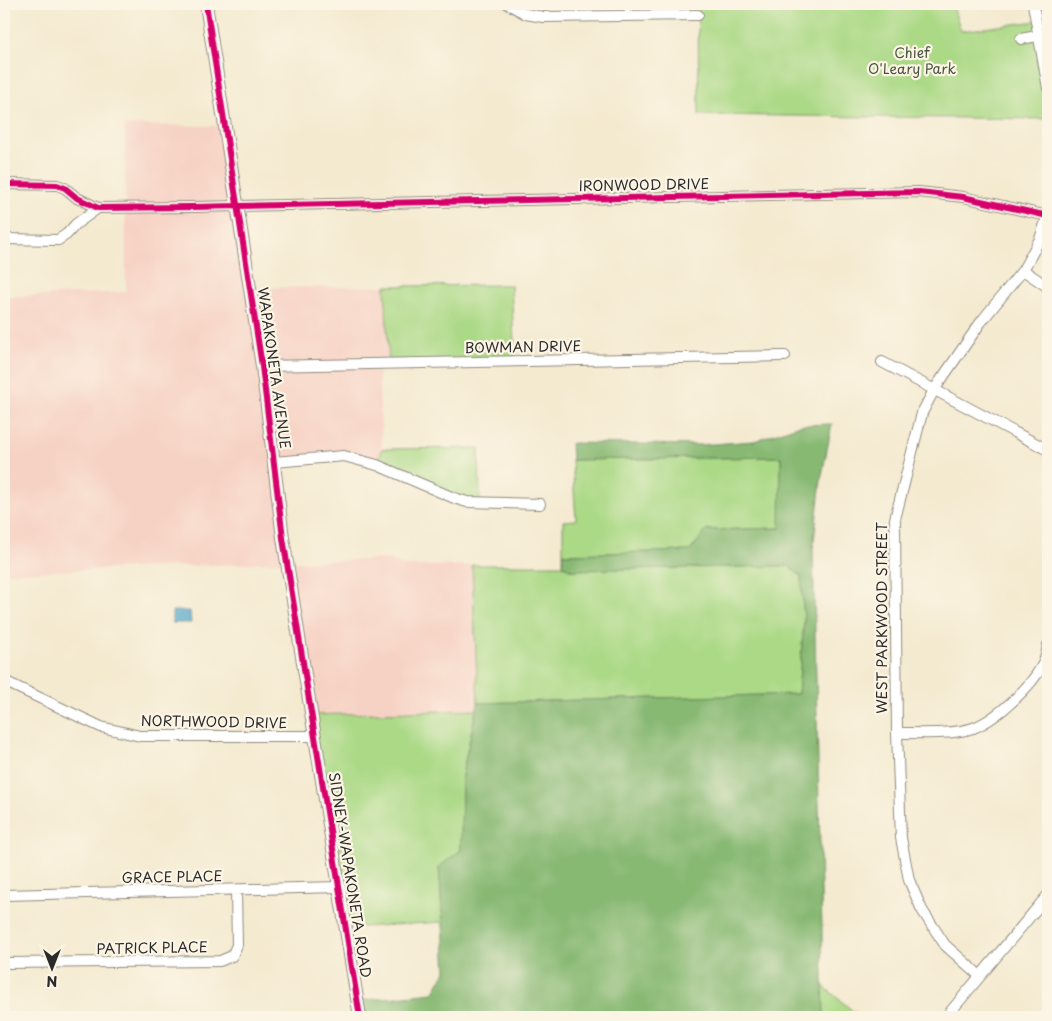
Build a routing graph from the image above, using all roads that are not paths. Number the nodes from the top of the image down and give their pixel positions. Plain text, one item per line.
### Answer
1 (206, 4) edge
2 (508, 4) edge
3 (1034, 4) edge
4 (698, 15) dead end
5 (1044, 35) edge
6 (1021, 39) dead end
7 (1048, 88) edge
8 (4, 184) edge
9 (237, 206) junction
10 (98, 208) junction
11 (1048, 216) edge
12 (4, 239) edge
13 (1023, 270) junction
14 (1048, 287) edge
15 (785, 356) dead end
16 (882, 362) dead end
17 (262, 366) junction
18 (934, 390) junction
19 (1048, 450) edge
20 (274, 462) junction
21 (540, 504) dead end
22 (1048, 645) edge
23 (4, 681) edge
24 (897, 733) junction
25 (314, 736) junction
26 (340, 887) junction
27 (236, 890) junction
28 (4, 895) edge
29 (1048, 895) edge
30 (4, 963) edge
31 (980, 976) junction
32 (360, 1017) edge
33 (946, 1017) edge

1 - 9 main road, WAPAKONETA AVENUE
2 - 4 street
3 - 5 street
5 - 6 street
5 - 7 street
8 - 10 street
9 - 10 street, IRONWOOD DRIVE
9 - 11 street, IRONWOOD DRIVE
9 - 17 main road, WAPAKONETA AVENUE
10 - 12 street
11 - 13 street, WEST PARKWOOD STREET
13 - 14 street
13 - 18 street, WEST PARKWOOD STREET
15 - 17 street, BOWMAN DRIVE
16 - 18 street
17 - 20 main road, WAPAKONETA AVENUE
18 - 19 street
18 - 24 street, WEST PARKWOOD STREET
20 - 21 street
20 - 25 main road, WAPAKONETA AVENUE
22 - 24 street
23 - 25 street, NORTHWOOD DRIVE
24 - 31 street, WEST PARKWOOD STREET
25 - 26 main road, SIDNEY-WAPAKONETA ROAD
26 - 27 street, GRACE PLACE
26 - 32 main road, SIDNEY-WAPAKONETA ROAD
27 - 28 street, GRACE PLACE
27 - 30 street, PATRICK PLACE
29 - 31 street
31 - 33 street

